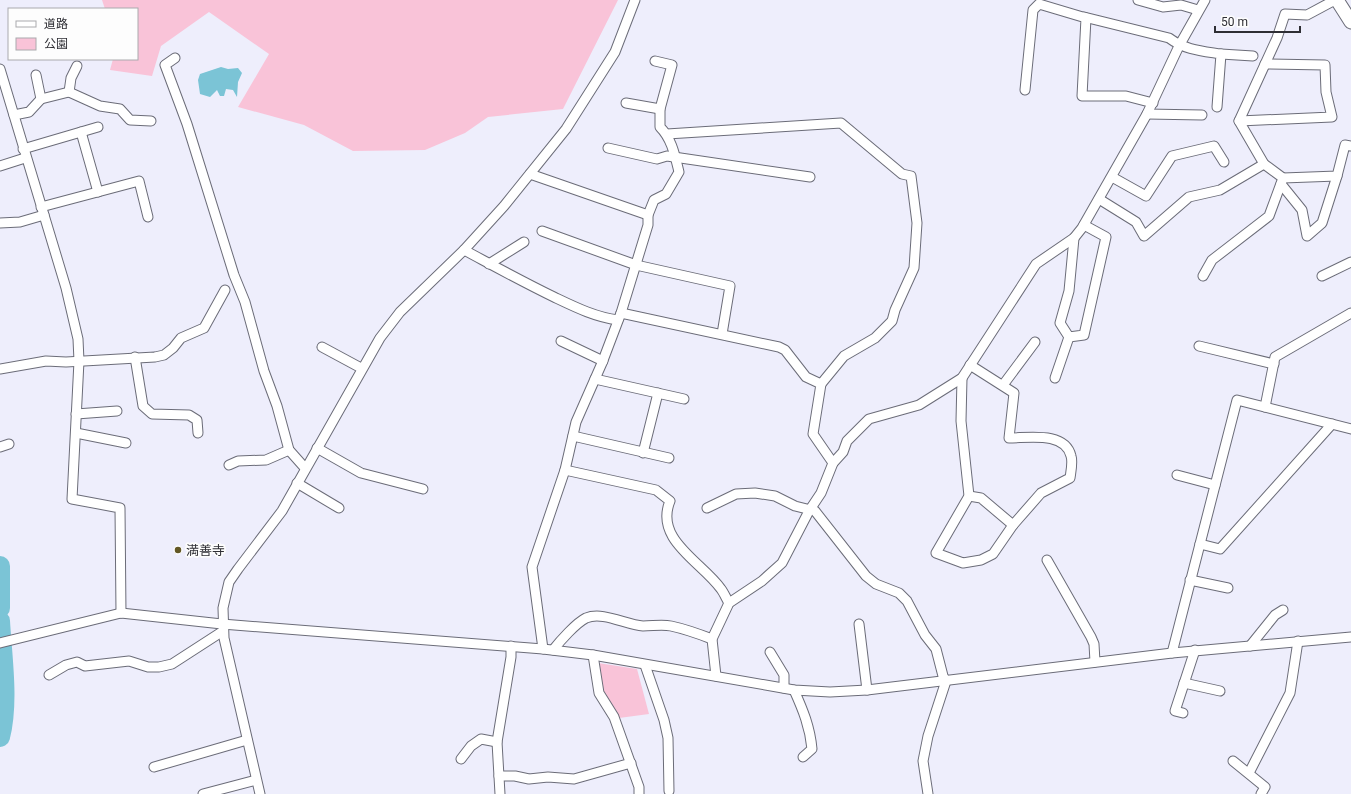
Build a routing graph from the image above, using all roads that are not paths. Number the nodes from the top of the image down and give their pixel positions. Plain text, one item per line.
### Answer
1 (635, 0) edge
2 (1138, 0) edge
3 (1204, 0) edge
4 (1336, 0) edge
5 (1198, 10) junction
6 (1084, 17) junction
7 (1351, 22) edge
8 (1179, 46) junction
9 (1221, 54) junction
10 (1253, 56) dead end
11 (175, 58) dead end
12 (655, 61) dead end
13 (1265, 64) junction
14 (77, 66) dead end
15 (0, 69) edge
16 (36, 75) dead end
17 (1025, 90) dead end
18 (69, 92) junction
19 (4, 97) edge
20 (42, 99) junction
21 (626, 103) dead end
22 (1153, 104) junction
23 (1217, 107) dead end
24 (660, 109) junction
25 (1148, 114) junction
26 (14, 115) junction
27 (1202, 115) dead end
28 (151, 121) dead end
29 (1239, 121) junction
30 (98, 127) dead end
31 (81, 132) junction
32 (667, 134) junction
33 (1351, 146) edge
34 (608, 148) dead end
35 (24, 153) junction
36 (676, 158) junction
37 (1224, 162) dead end
38 (1264, 164) junction
39 (0, 166) edge
40 (530, 174) junction
41 (1336, 176) junction
42 (810, 177) dead end
43 (1112, 177) junction
44 (1282, 181) junction
45 (98, 192) junction
46 (1099, 199) junction
47 (42, 211) junction
48 (648, 215) junction
49 (148, 217) dead end
50 (0, 223) edge
51 (1084, 226) junction
52 (542, 231) dead end
53 (1074, 238) junction
54 (524, 242) dead end
55 (464, 250) junction
56 (1351, 262) edge
57 (489, 264) junction
58 (636, 265) junction
59 (1203, 276) dead end
60 (1322, 276) dead end
61 (225, 290) dead end
62 (1351, 313) edge
63 (620, 316) junction
64 (722, 334) junction
65 (1069, 337) junction
66 (561, 341) dead end
67 (1035, 342) dead end
68 (1199, 346) dead end
69 (322, 347) dead end
70 (135, 357) junction
71 (79, 361) junction
72 (603, 361) junction
73 (1274, 364) junction
74 (970, 365) junction
75 (362, 368) junction
76 (0, 369) edge
77 (962, 378) junction
78 (1055, 378) dead end
79 (595, 379) junction
80 (821, 384) junction
81 (1003, 385) junction
82 (658, 393) junction
83 (684, 399) dead end
84 (1265, 408) junction
85 (117, 410) dead end
86 (76, 414) junction
87 (1332, 424) junction
88 (1351, 429) edge
89 (76, 433) junction
90 (198, 433) dead end
91 (573, 436) junction
92 (126, 443) dead end
93 (317, 448) junction
94 (289, 450) junction
95 (644, 453) junction
96 (669, 458) dead end
97 (833, 463) junction
98 (229, 465) dead end
99 (305, 468) junction
100 (565, 470) junction
101 (1177, 475) dead end
102 (297, 483) junction
103 (1215, 485) junction
104 (423, 489) dead end
105 (969, 496) junction
106 (339, 508) dead end
107 (707, 508) dead end
108 (809, 511) junction
109 (1013, 525) junction
110 (1200, 544) junction
111 (1047, 560) dead end
112 (1190, 580) junction
113 (1228, 588) dead end
114 (729, 603) junction
115 (1282, 610) dead end
116 (121, 613) junction
117 (859, 624) dead end
118 (223, 627) junction
119 (1351, 637) edge
120 (712, 639) junction
121 (1298, 641) junction
122 (0, 643) edge
123 (512, 646) junction
124 (1250, 646) junction
125 (543, 649) junction
126 (553, 650) junction
127 (1195, 650) junction
128 (770, 652) dead end
129 (1172, 652) junction
130 (593, 655) junction
131 (1094, 662) junction
132 (645, 665) junction
133 (49, 675) dead end
134 (716, 676) junction
135 (946, 681) junction
136 (1184, 684) junction
137 (784, 688) junction
138 (794, 690) junction
139 (867, 690) junction
140 (1220, 691) dead end
141 (1183, 713) dead end
142 (247, 740) junction
143 (497, 742) junction
144 (803, 757) dead end
145 (461, 760) dead end
146 (1233, 761) dead end
147 (631, 763) junction
148 (154, 767) dead end
149 (1249, 773) junction
150 (499, 776) junction
151 (256, 780) junction
152 (669, 791) dead end
153 (203, 794) edge
154 (260, 794) edge
155 (500, 794) edge
156 (639, 794) edge
157 (928, 794) edge
158 (1261, 794) edge

1 - 40 street
2 - 5 street
3 - 5 street
4 - 7 main road
4 - 13 street
5 - 8 street
6 - 8 street
6 - 17 street
6 - 22 street
8 - 9 street
8 - 22 street
9 - 10 street
9 - 23 street
11 - 94 street
12 - 24 street
13 - 29 street
13 - 29 street
14 - 18 street
15 - 19 street
16 - 20 street
18 - 20 street
18 - 28 street
19 - 26 street
20 - 26 street
21 - 24 street
22 - 25 street
24 - 32 street
25 - 27 street
25 - 43 street
26 - 35 street
29 - 38 street
30 - 31 street
31 - 35 street
31 - 45 street
32 - 36 street
32 - 80 street
33 - 41 street
34 - 36 street
35 - 39 street
35 - 47 street
36 - 42 street
36 - 48 street
37 - 43 street
38 - 44 street
38 - 46 street
40 - 48 street
40 - 55 street
41 - 44 street
41 - 44 street
43 - 46 street
44 - 59 street
45 - 47 street
45 - 49 street
46 - 51 street
47 - 50 street
47 - 71 street
48 - 58 street
51 - 53 street
51 - 65 street
52 - 58 street
53 - 65 street
53 - 74 street
54 - 57 street
55 - 57 street
55 - 75 street
56 - 60 street
57 - 63 street
58 - 63 street
58 - 64 street
61 - 70 street
62 - 73 street
63 - 64 street
63 - 72 street
64 - 80 street
65 - 78 street
66 - 72 street
67 - 81 street
68 - 73 street
69 - 75 street
70 - 71 street
70 - 90 street
71 - 76 street
71 - 86 street
72 - 79 street
73 - 84 street
74 - 77 street
74 - 81 street
75 - 93 street
77 - 97 street
77 - 105 street
79 - 82 street
79 - 91 street
80 - 97 street
81 - 109 street
82 - 83 street
82 - 95 street
84 - 87 street
84 - 103 street
85 - 86 street
86 - 89 street
87 - 88 street
87 - 110 street
89 - 92 street
89 - 116 street
91 - 95 street
91 - 100 street
93 - 99 street
93 - 104 street
94 - 98 street
94 - 99 street
95 - 96 street
97 - 108 street
99 - 102 street
100 - 114 street
100 - 125 street
101 - 103 street
102 - 106 street
102 - 118 street
103 - 110 street
105 - 109 street
105 - 109 street
107 - 108 street
108 - 114 street
108 - 135 street
110 - 112 street
111 - 131 street
112 - 113 street
112 - 129 street
114 - 120 street
115 - 124 street
116 - 118 street
116 - 122 street
117 - 139 street
118 - 123 street
118 - 133 street
118 - 142 street
119 - 121 street
120 - 126 street
120 - 134 street
121 - 124 street
121 - 149 street
123 - 125 street
123 - 143 street
124 - 127 street
125 - 126 street
126 - 130 street
127 - 129 street
127 - 136 street
128 - 137 street
129 - 131 street
130 - 132 street
130 - 147 street
131 - 135 street
132 - 134 street
132 - 152 street
134 - 137 street
135 - 139 street
135 - 157 street
136 - 140 street
136 - 141 street
137 - 138 street
138 - 139 street
138 - 144 street
142 - 148 street
142 - 151 street
143 - 145 street
143 - 150 street
146 - 149 street
147 - 150 street
147 - 156 street
149 - 158 street
150 - 155 street
151 - 153 street
151 - 154 street

